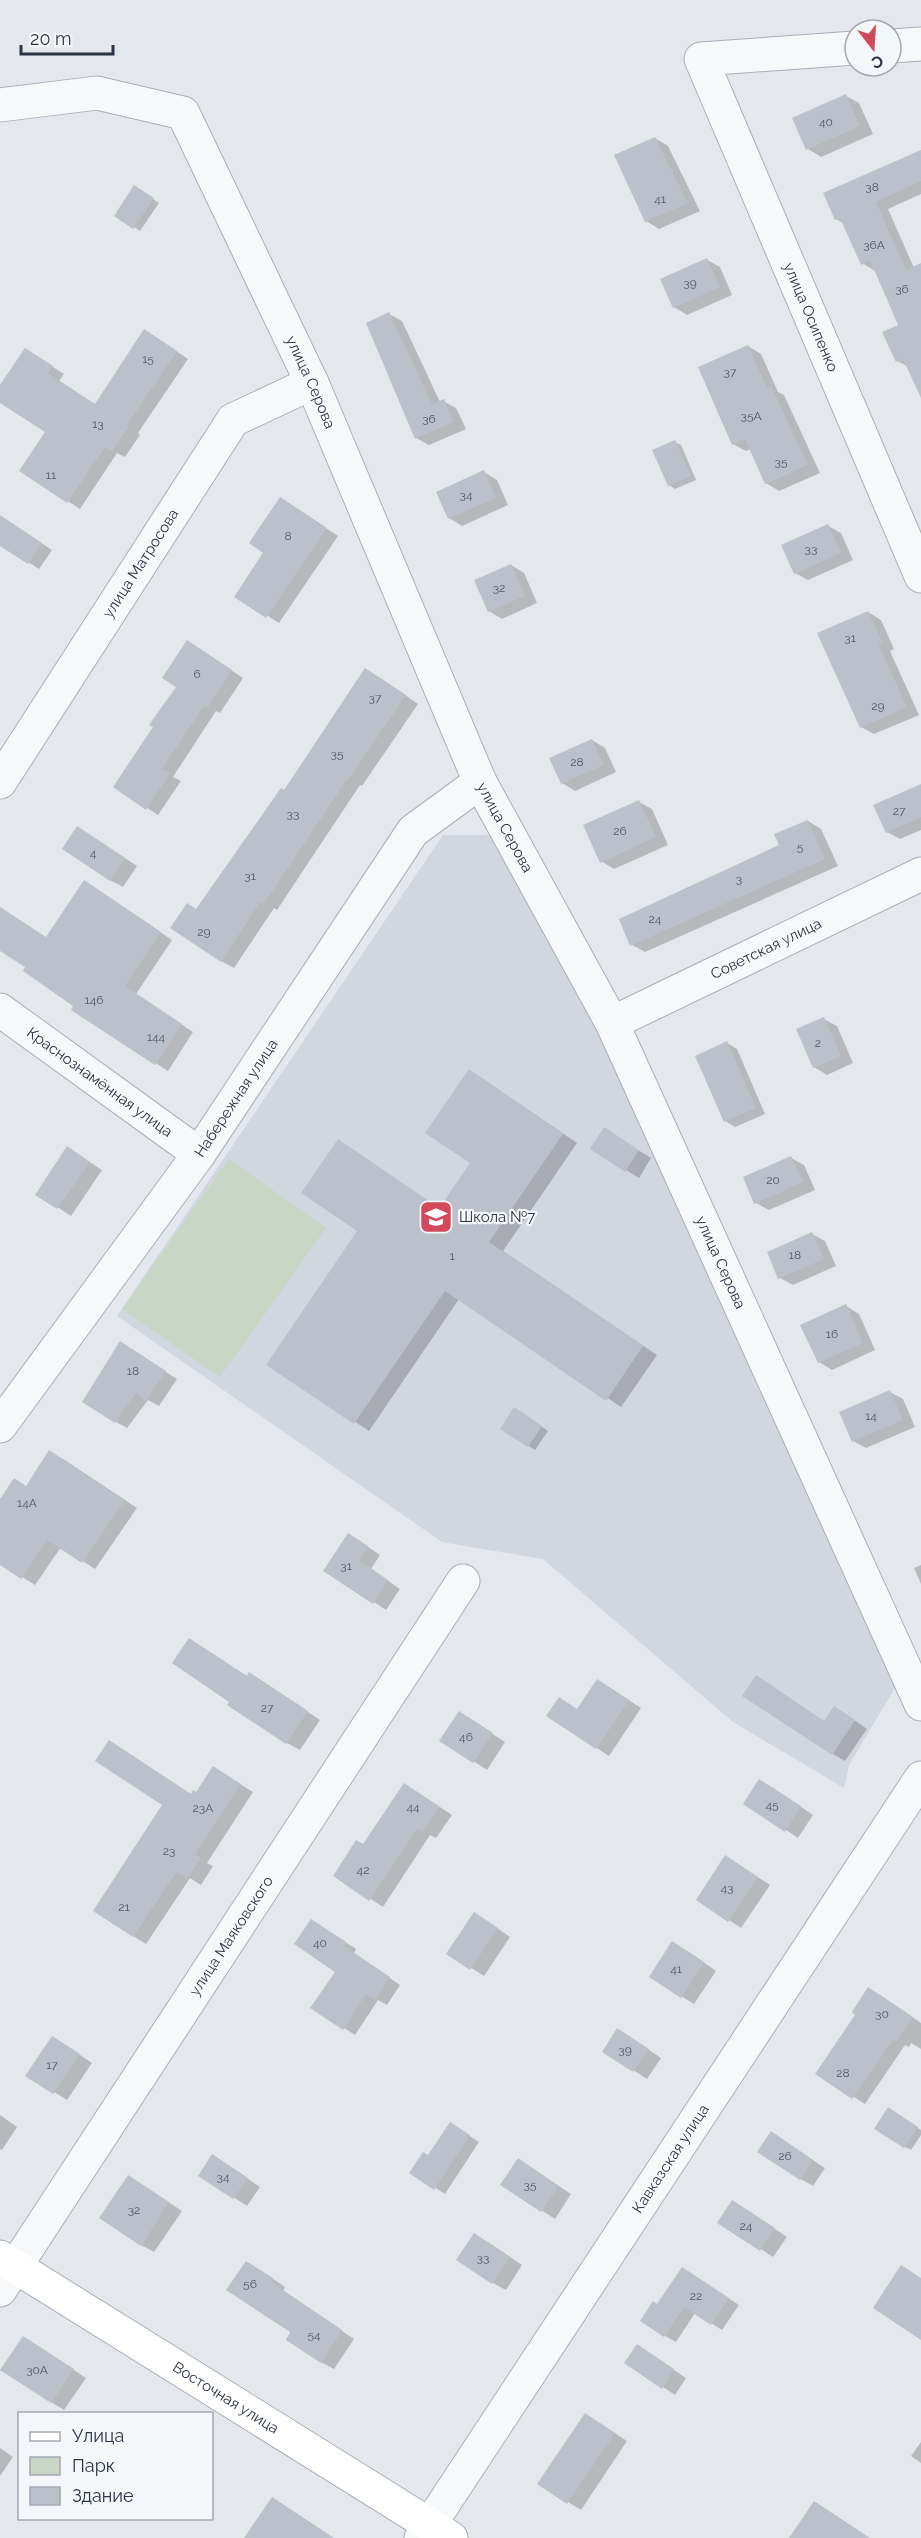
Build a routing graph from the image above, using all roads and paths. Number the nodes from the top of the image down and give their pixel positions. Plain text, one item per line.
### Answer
1 (921, 44) edge
2 (903, 45) edge
3 (843, 49) edge
4 (0, 105) edge
5 (312, 383) junction
6 (921, 576) edge
7 (0, 782) edge
8 (480, 782) junction
9 (921, 874) edge
10 (0, 1010) edge
11 (612, 1023) junction
12 (199, 1155) junction
13 (0, 1426) edge
14 (463, 1581) dead end
15 (921, 1704) edge
16 (921, 1778) edge
17 (5, 2271) edge
18 (434, 2533) edge

1 - 2 street
3 - 6 street, улица Осипенко
4 - 5 street, улица Серова
5 - 7 street, улица Матросова
5 - 8 street, улица Серова
8 - 11 street, улица Серова
8 - 12 street, Набережная улица
9 - 11 street, Советская улица
10 - 12 street, Краснознамённая улица
11 - 15 street, улица Серова
12 - 13 street, Набережная улица
14 - 17 street, улица Маяковского
16 - 18 street, Кавказская улица
17 - 18 main road, Восточная улица

